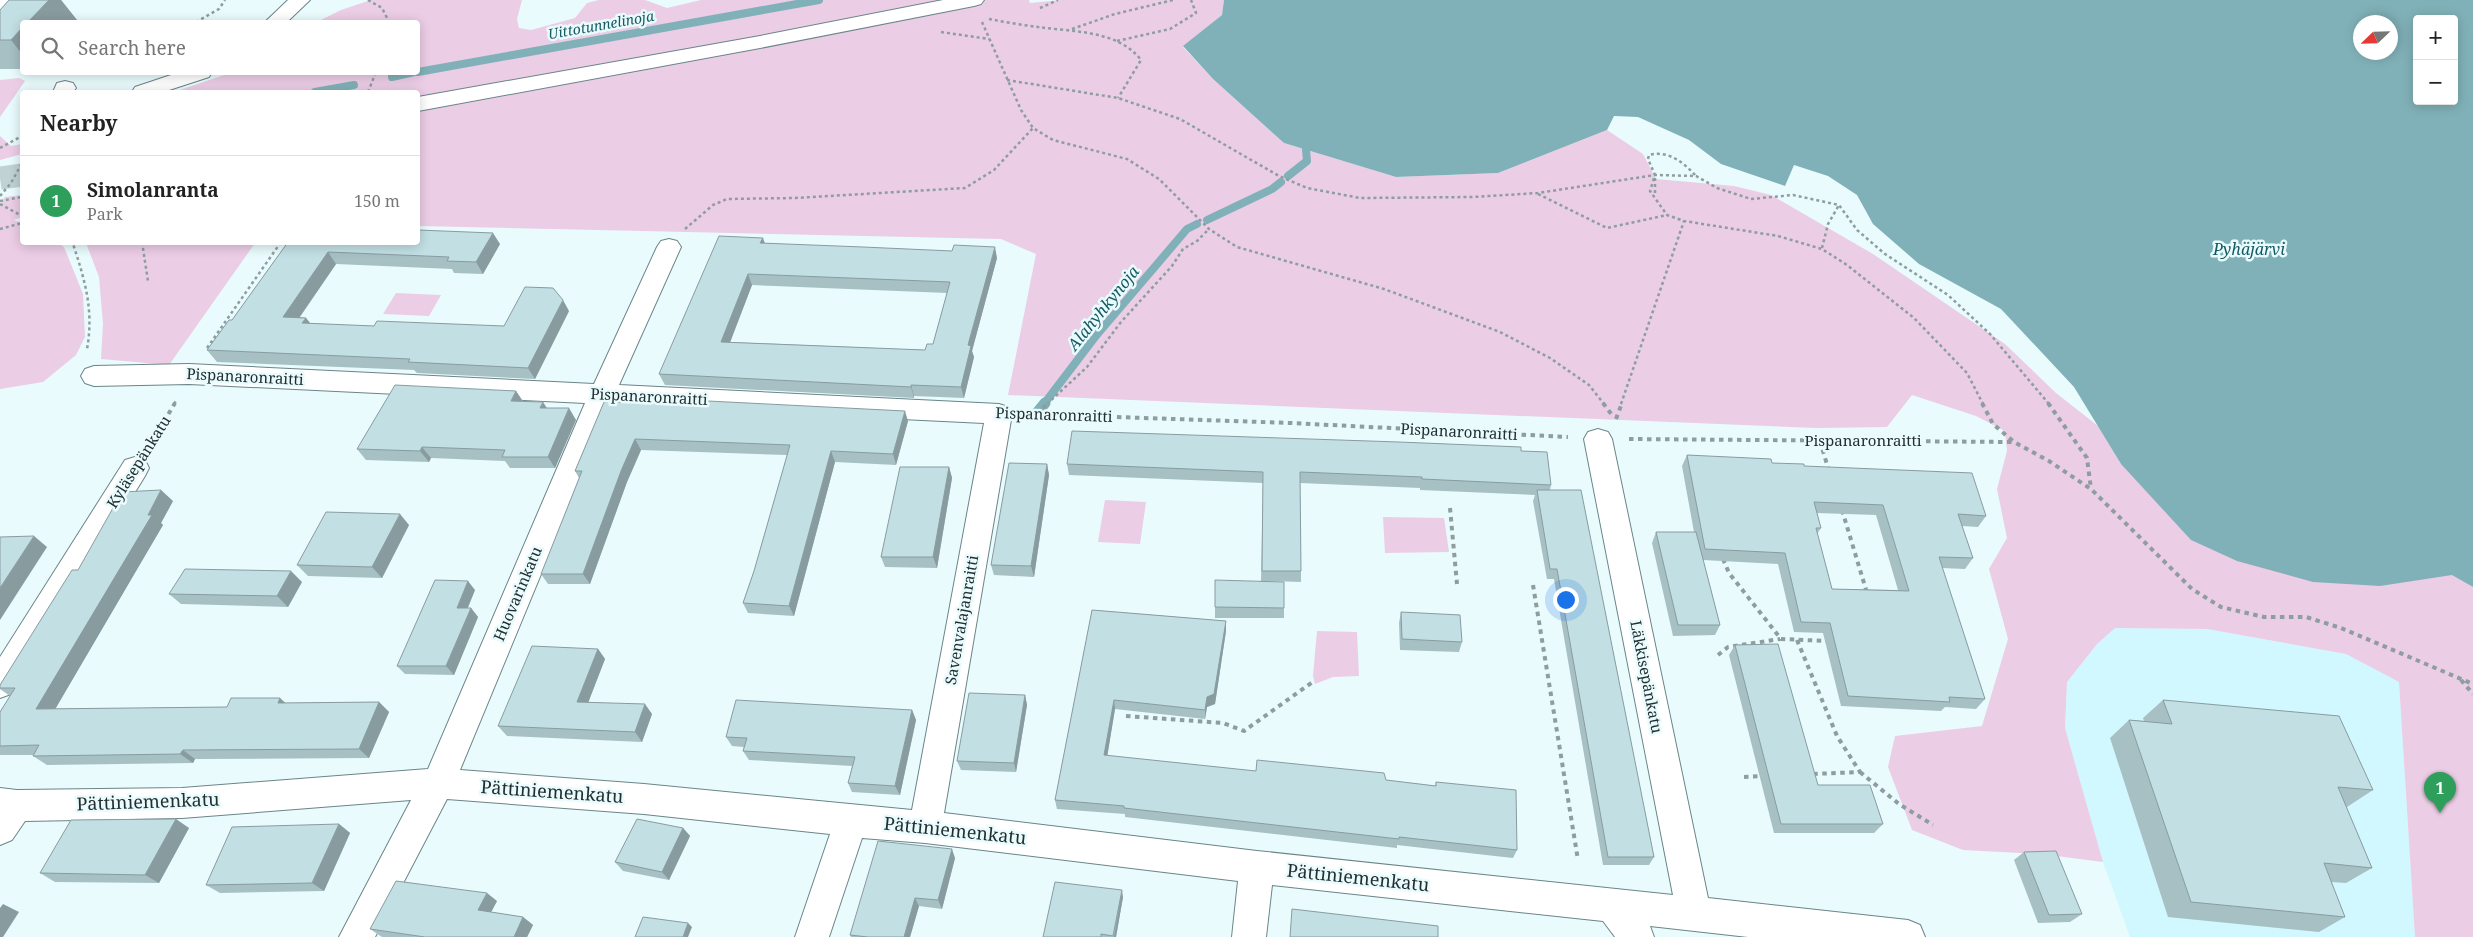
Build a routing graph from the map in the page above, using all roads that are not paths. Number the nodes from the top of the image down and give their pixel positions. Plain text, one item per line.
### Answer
1 (4, 0) edge
2 (0, 5) edge
3 (301, 7) edge
4 (977, 9) edge
5 (278, 20) edge
6 (193, 75) edge
7 (150, 90) edge
8 (420, 104) edge
9 (670, 246) road end
10 (94, 376) road end
11 (602, 395) junction
12 (999, 414) joint
13 (1607, 430) road end
14 (136, 468) road end
15 (0, 684) edge
16 (438, 783) junction
17 (6, 813) edge
18 (851, 821) junction
19 (925, 826) junction
20 (1257, 866) junction
21 (1612, 906) junction
22 (1694, 915) junction
23 (356, 937) edge
24 (812, 937) edge
25 (1249, 937) edge
26 (1637, 937) edge
27 (1908, 937) edge

1 - 2 street
3 - 5 street
4 - 8 street
6 - 7 street
9 - 11 street, Huovarinkatu
10 - 11 street, Pispanaronraitti
11 - 12 street, Pispanaronraitti
11 - 16 street, Huovarinkatu
12 - 19 street, Savenvalajanraitti
13 - 22 street, Läkkisepänkatu
14 - 15 street, Kyläsepänkatu
16 - 17 street, Pättiniemenkatu
16 - 18 street, Pättiniemenkatu
16 - 23 street, Huovarinkatu
18 - 19 street, Pättiniemenkatu
18 - 24 street
19 - 20 street, Pättiniemenkatu
20 - 21 street, Pättiniemenkatu
20 - 25 street
21 - 22 street, Pättiniemenkatu
21 - 26 street
22 - 27 street, Pättiniemenkatu

